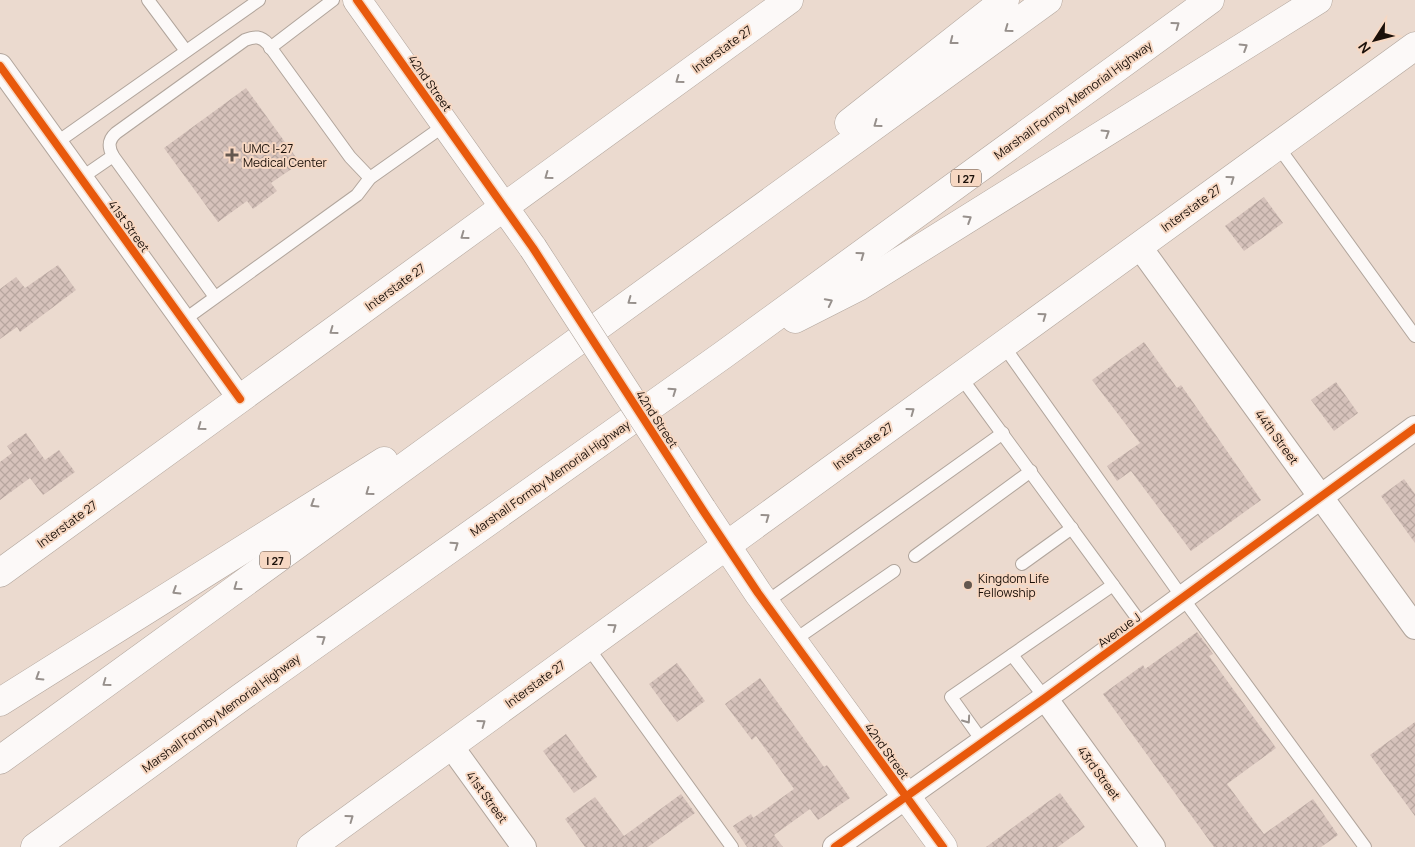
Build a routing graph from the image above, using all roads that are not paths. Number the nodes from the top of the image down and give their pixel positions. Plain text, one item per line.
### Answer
1 (148, 0) edge
2 (259, 0) edge
3 (333, 0) edge
4 (357, 0) edge
5 (1005, 0) edge
6 (1048, 0) edge
7 (1210, 0) edge
8 (1318, 0) edge
9 (784, 2) edge
10 (1415, 46) edge
11 (270, 48) junction
12 (186, 51) junction
13 (0, 66) edge
14 (445, 125) junction
15 (56, 143) junction
16 (1277, 145) junction
17 (113, 156) junction
18 (81, 178) junction
19 (370, 178) junction
20 (504, 208) junction
21 (1139, 246) junction
22 (670, 272) junction
23 (215, 297) junction
24 (184, 320) junction
25 (1415, 336) edge
26 (1003, 345) junction
27 (723, 355) junction
28 (550, 360) junction
29 (960, 376) junction
30 (240, 398) junction
31 (1415, 428) edge
32 (1003, 433) junction
33 (1031, 471) junction
34 (1321, 497) junction
35 (1072, 528) junction
36 (726, 546) junction
37 (914, 556) dead end
38 (1022, 564) dead end
39 (894, 571) dead end
40 (0, 573) edge
41 (1113, 585) junction
42 (1182, 598) junction
43 (765, 603) junction
44 (1143, 626) junction
45 (1415, 627) edge
46 (794, 641) junction
47 (587, 646) junction
48 (1012, 655) junction
49 (240, 698) junction
50 (1045, 698) junction
51 (0, 702) edge
52 (983, 742) junction
53 (451, 746) junction
54 (0, 760) edge
55 (907, 797) junction
56 (313, 846) edge
57 (34, 847) edge
58 (61, 847) edge
59 (524, 847) edge
60 (732, 847) edge
61 (835, 847) edge
62 (943, 847) edge
63 (1153, 847) edge
64 (1365, 847) edge

1 - 12 lane
2 - 12 lane
3 - 11 lane
4 - 14 main road, 42nd Street
5 -> 22 main road
6 -> 22 main road, I 27
27 -> 7 main road, Marshall Formby Memorial Highway / I 27
27 -> 8 main road
9 -> 20 main road, Interstate 27
10 - 16 main road, Interstate 27
11 - 17 lane
11 - 19 lane
12 - 15 lane
13 - 15 street, 41st Street
14 - 19 lane
14 - 20 main road, 42nd Street
15 - 18 street, 41st Street
21 -> 16 main road, Interstate 27
16 - 25 lane
17 - 18 lane
17 - 23 lane
18 - 24 street, 41st Street
19 - 23 lane
20 -> 30 main road, Interstate 27
20 - 36 main road, 42nd Street, bridge
26 -> 21 main road, Interstate 27
21 - 34 street, 44th Street
22 -> 28 main road, I 27
23 - 24 lane
24 - 30 street, 41st Street
26 - 29 main road, Interstate 27
26 - 42 lane
49 -> 27 main road, Marshall Formby Memorial Highway / I 27
28 -> 51 main road
28 -> 54 main road, I 27
29 - 32 lane
36 -> 29 main road, Interstate 27
30 -> 40 main road, Interstate 27
31 - 34 street, Avenue J
32 - 33 lane
32 - 43 lane
33 - 35 lane
33 - 37 lane
34 - 42 street, Avenue J
34 - 45 street, 44th Street
35 - 38 lane
35 - 41 lane
36 - 43 main road, 42nd Street
47 -> 36 main road, Interstate 27
39 - 46 lane
41 - 44 lane
41 - 48 lane
42 - 44 street, Avenue J
42 - 64 lane
43 - 46 main road, 42nd Street
44 - 50 street, Avenue J
46 - 55 main road, 42nd Street
53 -> 47 main road, Interstate 27
47 - 60 lane
48 - 50 lane
48 -> 52 lane
49 - 57 main road, Marshall Formby Memorial Highway / I 27
49 - 58 main road
50 - 52 street, Avenue J
50 - 63 street, 43rd Street
52 - 55 street, Avenue J
56 -> 53 main road, Interstate 27
53 - 59 street, 41st Street
55 - 61 street, Avenue J
55 - 62 main road, 42nd Street

